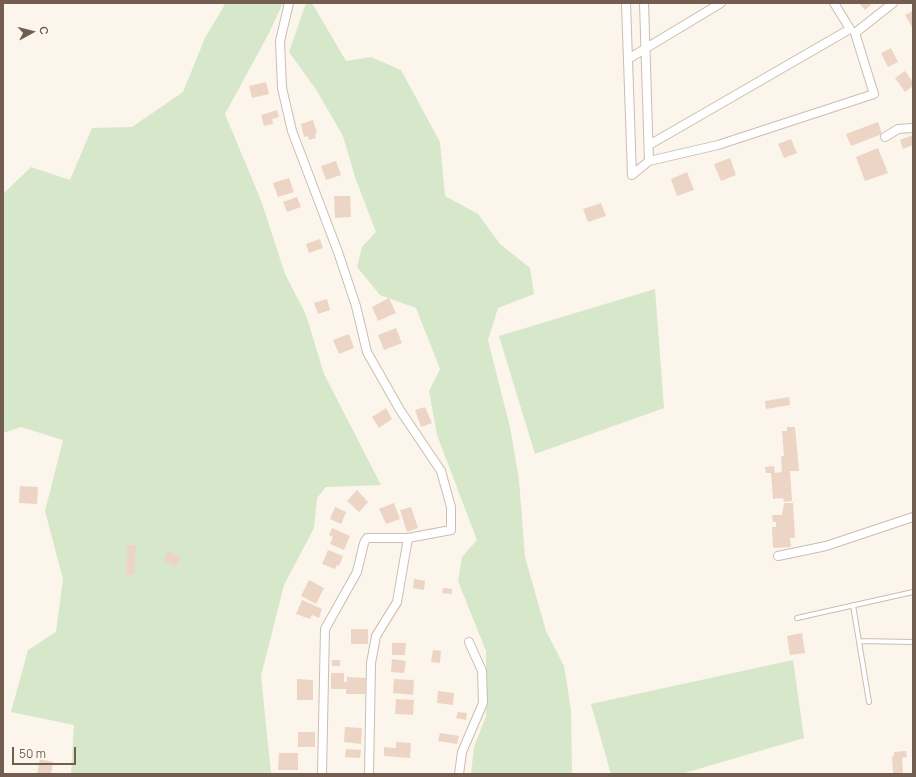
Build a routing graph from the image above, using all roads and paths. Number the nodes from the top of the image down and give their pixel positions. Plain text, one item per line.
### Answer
1 (289, 3) edge
2 (626, 3) edge
3 (644, 3) edge
4 (721, 3) edge
5 (834, 3) edge
6 (893, 3) edge
7 (853, 31) junction
8 (645, 47) junction
9 (628, 59) junction
10 (913, 128) edge
11 (885, 138) dead end
12 (648, 145) junction
13 (649, 162) junction
14 (913, 517) edge
15 (408, 538) junction
16 (778, 556) dead end
17 (913, 592) edge
18 (853, 605) junction
19 (797, 618) dead end
20 (859, 641) junction
21 (469, 642) dead end
22 (913, 642) edge
23 (869, 702) dead end
24 (322, 774) edge
25 (369, 774) edge
26 (459, 774) edge

1 - 15 street
2 - 9 street
3 - 8 street
4 - 8 street
5 - 7 street
6 - 7 street
7 - 12 street
7 - 13 street
8 - 9 street
8 - 12 street
9 - 13 street
10 - 11 street
12 - 13 street
14 - 16 street
15 - 24 street
15 - 25 street
17 - 18 lane
18 - 19 lane
18 - 20 lane
20 - 22 lane
20 - 23 lane
21 - 26 street

